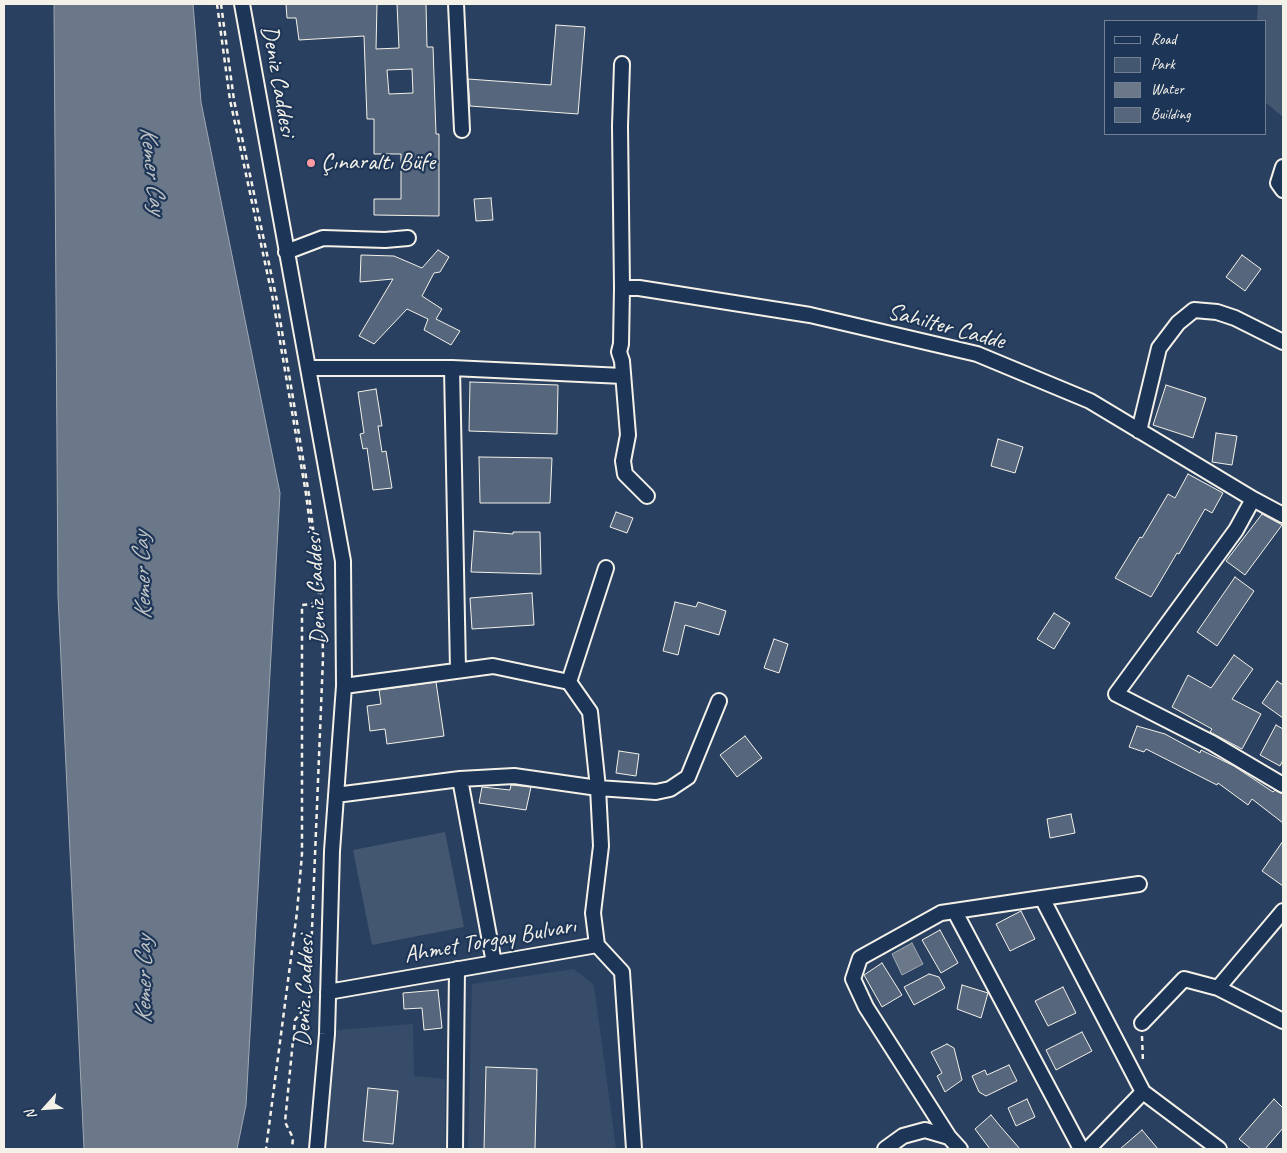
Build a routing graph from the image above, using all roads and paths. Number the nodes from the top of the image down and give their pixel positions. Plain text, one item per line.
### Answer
1 (219, 4) edge
2 (242, 4) edge
3 (456, 4) edge
4 (622, 64) dead end
5 (462, 130) dead end
6 (1283, 167) edge
7 (1283, 190) edge
8 (408, 238) dead end
9 (286, 252) junction
10 (622, 288) junction
11 (1283, 342) edge
12 (308, 368) junction
13 (452, 368) junction
14 (623, 376) junction
15 (1139, 430) junction
16 (647, 496) dead end
17 (1253, 499) junction
18 (1283, 515) edge
19 (606, 568) dead end
20 (458, 670) junction
21 (569, 682) junction
22 (344, 686) junction
23 (719, 701) dead end
24 (460, 779) junction
25 (1283, 786) edge
26 (598, 788) junction
27 (336, 795) junction
28 (1139, 884) dead end
29 (1042, 898) junction
30 (1283, 911) edge
31 (955, 912) junction
32 (597, 945) junction
33 (494, 963) junction
34 (457, 969) junction
35 (1218, 988) junction
36 (328, 992) junction
37 (1283, 1021) edge
38 (1142, 1023) joint
39 (1143, 1092) junction
40 (949, 1137) junction
41 (266, 1149) edge
42 (292, 1149) edge
43 (317, 1149) edge
44 (455, 1149) edge
45 (634, 1149) edge
46 (885, 1149) edge
47 (960, 1149) edge
48 (1081, 1149) edge
49 (1088, 1149) edge
50 (1219, 1149) edge

1 - 41 path
1 - 42 path
2 - 9 street, Deniz Caddesi
3 - 5 street
4 - 10 street
6 - 7 street
8 - 9 street
9 - 12 street, Deniz Caddesi
10 - 14 street
10 - 15 street, Sahilter Cadde
11 - 15 street
12 - 13 street
12 - 22 street, Deniz Caddesi
13 - 14 street
13 - 20 street
14 - 16 street
15 - 17 street, Sahilter Cadde
17 - 18 street, Sahilter Cadde
17 - 25 street
19 - 21 street
20 - 21 street
20 - 22 street
21 - 26 street
22 - 27 street, Deniz Caddesi
23 - 26 street
24 - 26 street
24 - 27 street
24 - 33 street
26 - 32 street
27 - 36 street, Deniz Caddesi
28 - 29 street
29 - 31 street
29 - 39 street
30 - 35 street
31 - 40 street
31 - 48 street
32 - 33 street, Ahmet Torgay Bulvarı
32 - 45 street, Ahmet Torgay Bulvarı
33 - 34 street, Ahmet Torgay Bulvarı
34 - 36 street, Ahmet Torgay Bulvarı
34 - 44 street
35 - 37 street
35 - 38 street
36 - 43 street, Deniz Caddesi
38 - 39 path
39 - 49 street
39 - 50 street
40 - 46 street
40 - 47 street

